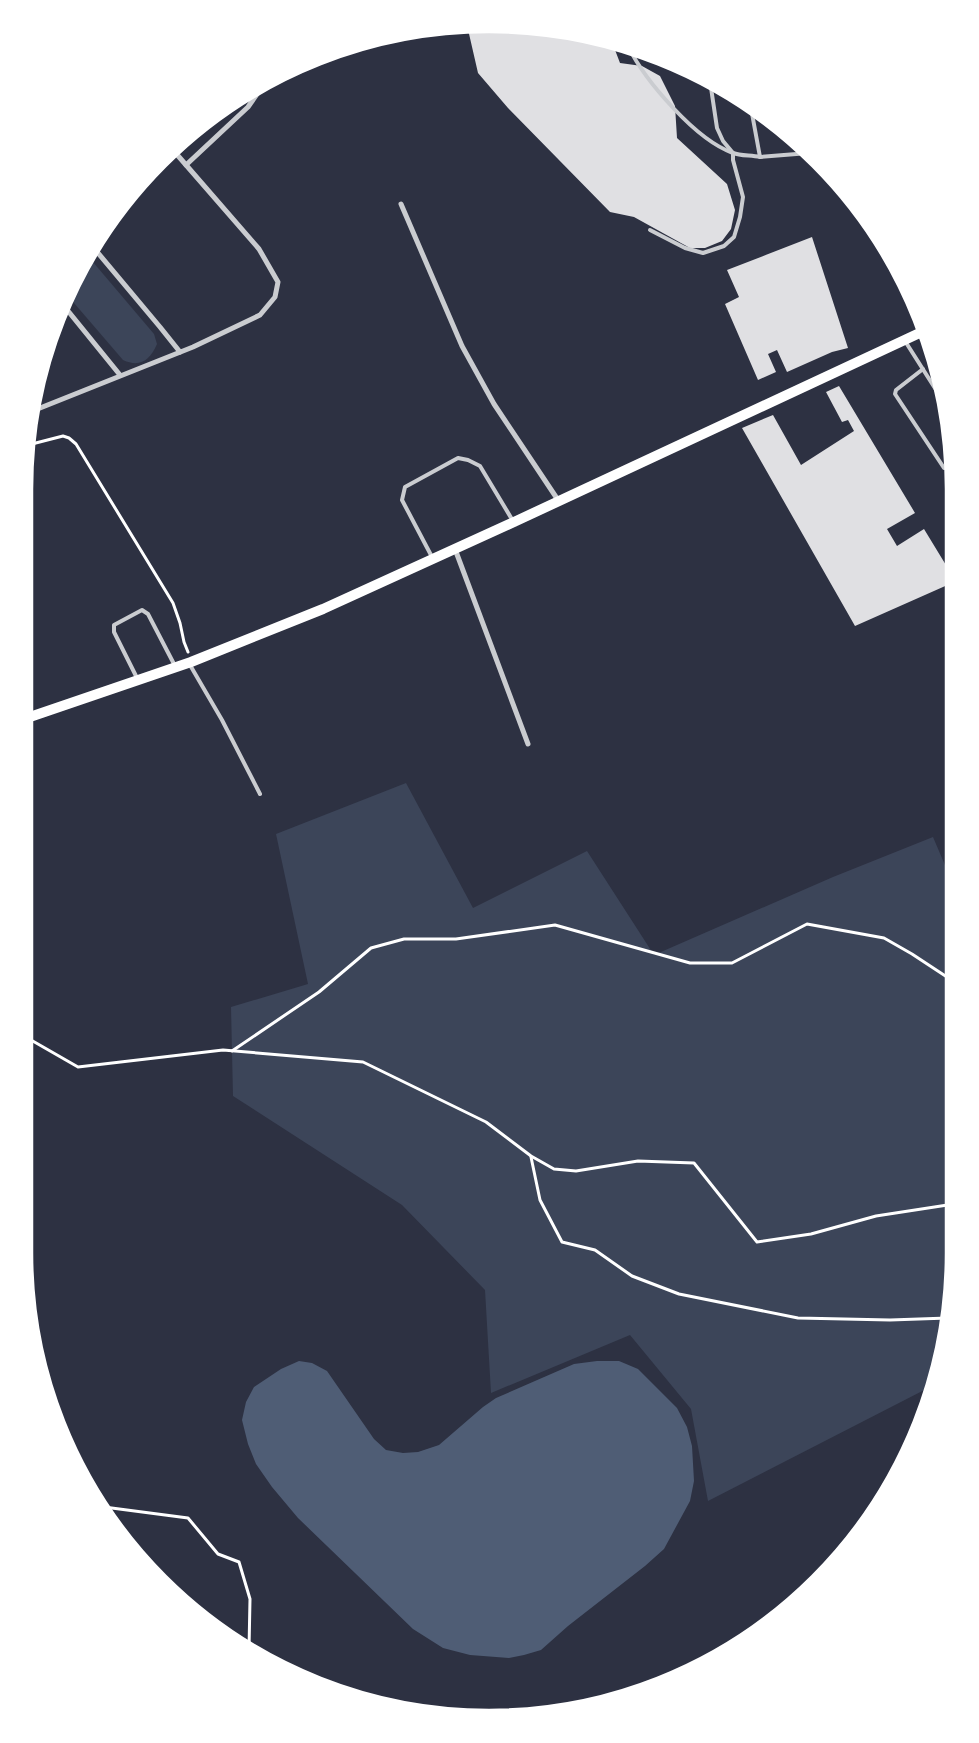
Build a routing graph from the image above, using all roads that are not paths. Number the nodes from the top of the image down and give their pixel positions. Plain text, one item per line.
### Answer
1 (635, 57) edge
2 (711, 90) edge
3 (254, 99) edge
4 (753, 117) edge
5 (732, 153) junction
6 (800, 154) edge
7 (178, 155) edge
8 (760, 157) junction
9 (186, 165) junction
10 (401, 204) dead end
11 (650, 230) dead end
12 (99, 254) edge
13 (69, 312) edge
14 (919, 333) edge
15 (904, 340) junction
16 (180, 352) junction
17 (923, 370) junction
18 (120, 375) junction
19 (935, 389) edge
20 (40, 408) edge
21 (946, 468) edge
22 (558, 500) junction
23 (514, 522) junction
24 (455, 549) junction
25 (433, 560) junction
26 (190, 662) junction
27 (176, 667) junction
28 (138, 680) junction
29 (32, 715) edge
30 (528, 744) dead end
31 (260, 794) dead end

1 - 5 lane
2 - 5 lane
3 - 9 street
4 - 8 lane
5 - 8 lane
5 - 11 lane
6 - 8 lane
7 - 9 street
9 - 16 street
10 - 22 street
12 - 16 street
13 - 18 street
14 - 15 main road
15 - 17 lane
15 - 22 main road
16 - 18 street
17 - 19 lane
17 - 21 lane
18 - 20 street
22 - 23 main road
23 - 24 main road
23 - 25 lane
24 - 25 main road
24 - 30 street
25 - 26 main road
26 - 27 main road
26 - 31 lane
27 - 28 main road
27 - 28 lane
28 - 29 main road

